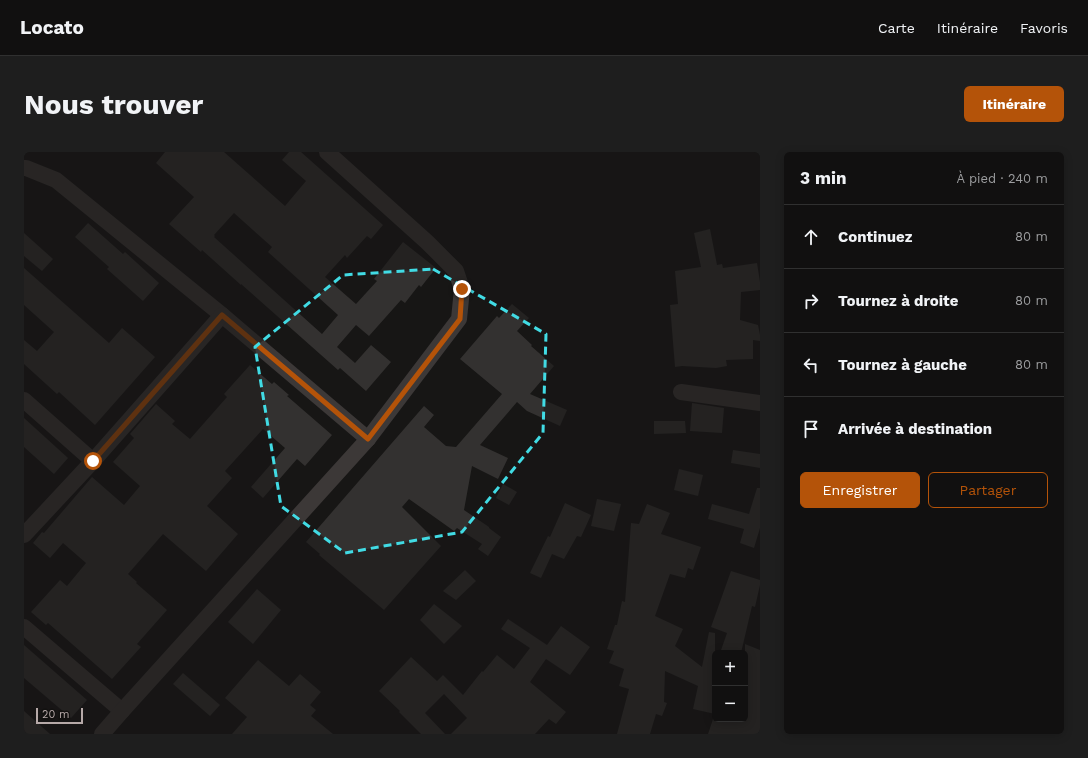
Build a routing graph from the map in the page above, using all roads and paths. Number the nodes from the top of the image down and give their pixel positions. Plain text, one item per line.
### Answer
1 (327, 152) edge
2 (24, 168) edge
3 (222, 315) junction
4 (681, 392) dead end
5 (24, 400) edge
6 (760, 403) edge
7 (368, 439) junction
8 (93, 461) junction
9 (24, 535) edge
10 (24, 627) edge
11 (122, 711) junction
12 (102, 734) edge

1 - 7 street
2 - 3 street
3 - 7 street
3 - 8 street
4 - 6 street
5 - 8 street
7 - 11 street
8 - 9 street
10 - 11 street
11 - 12 street

